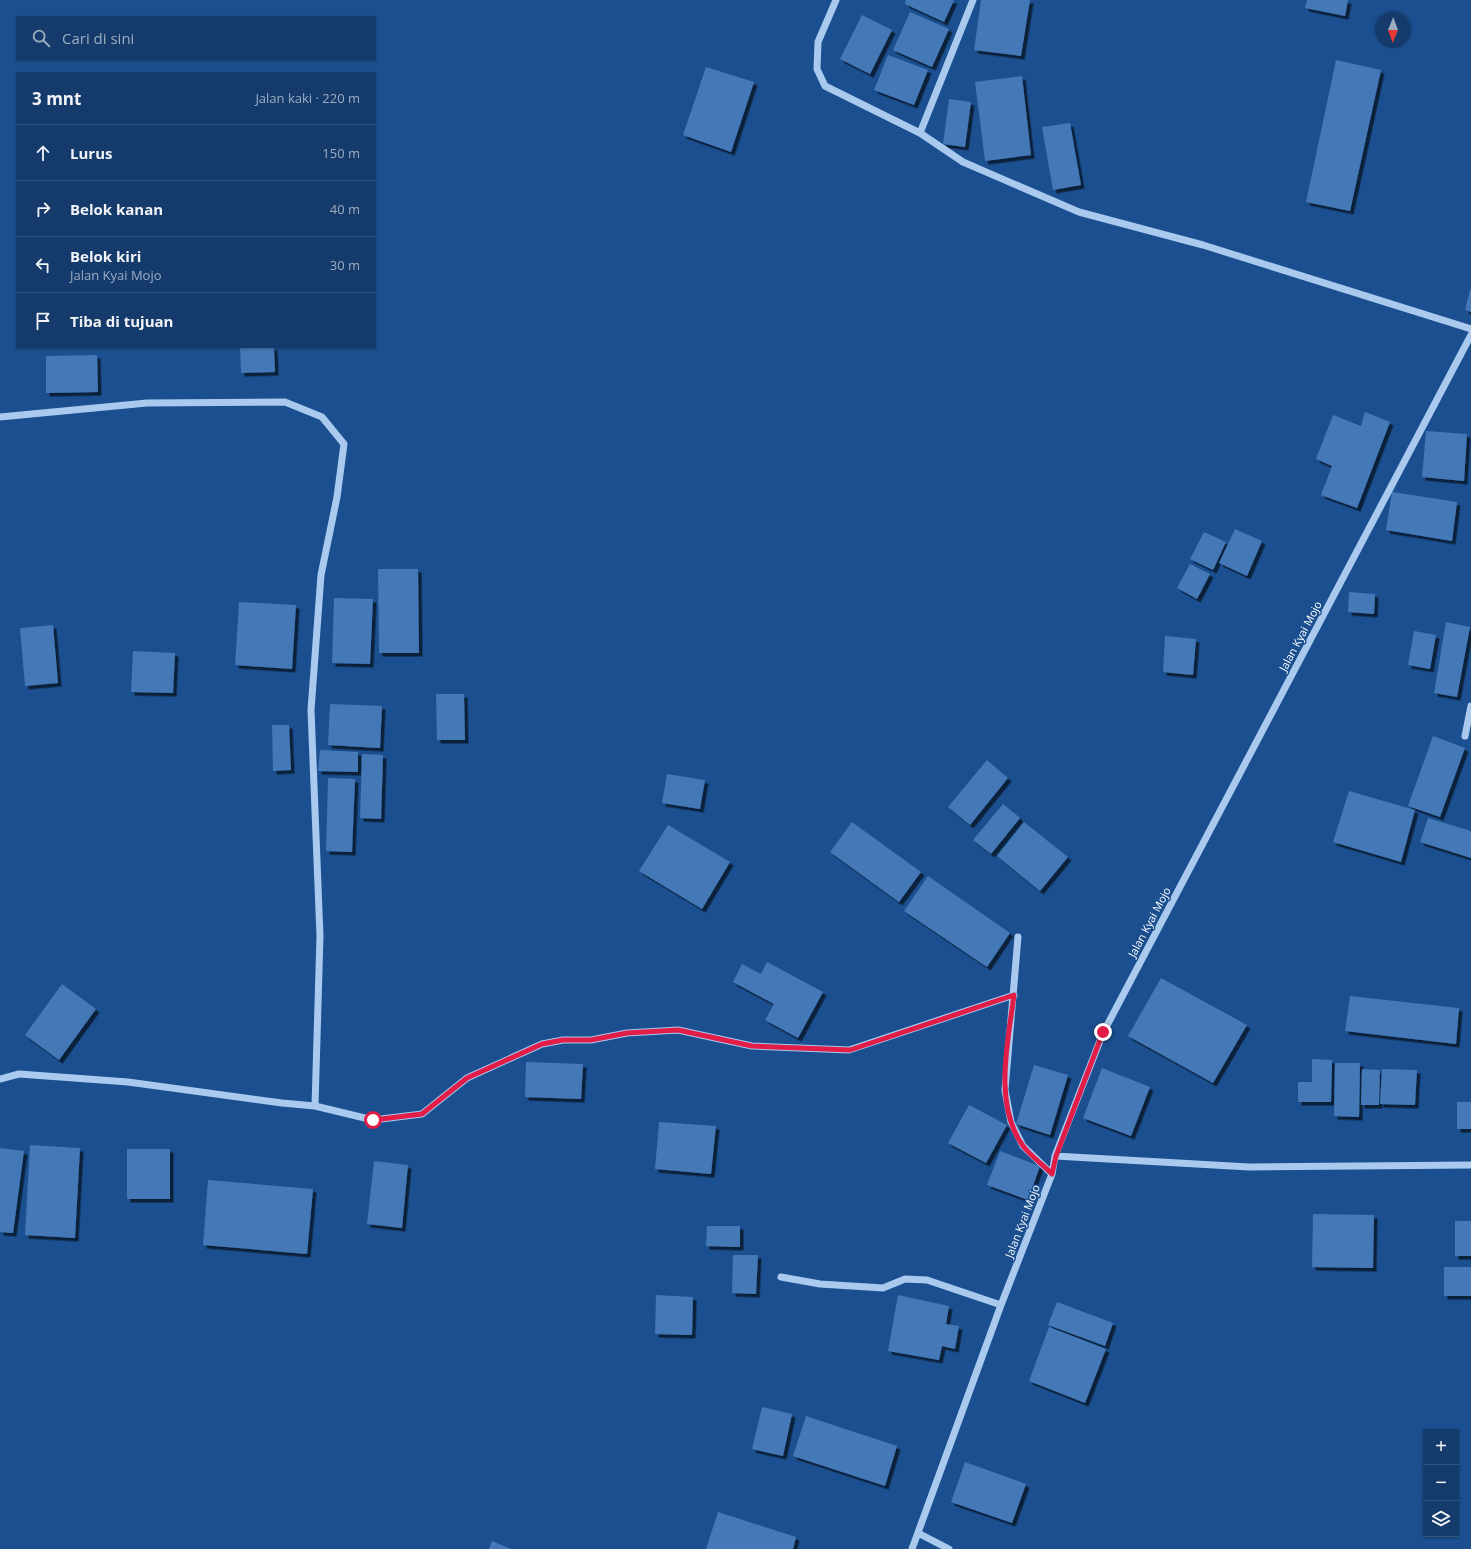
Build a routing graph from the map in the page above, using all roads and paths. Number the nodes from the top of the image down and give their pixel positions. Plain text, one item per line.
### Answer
1 (836, 0) edge
2 (973, 0) edge
3 (920, 133) junction
4 (1471, 329) edge
5 (1471, 335) edge
6 (0, 417) edge
7 (1471, 706) edge
8 (1465, 736) dead end
9 (1018, 937) dead end
10 (1014, 995) junction
11 (0, 1079) edge
12 (315, 1106) junction
13 (1056, 1156) junction
14 (1471, 1165) edge
15 (1052, 1174) junction
16 (780, 1277) dead end
17 (1001, 1305) junction
18 (918, 1533) junction
19 (912, 1549) edge
20 (949, 1549) edge

1 - 3 street
2 - 3 street
3 - 4 street
5 - 13 street, Jalan Kyai Mojo
6 - 12 street
7 - 8 street
9 - 10 street
10 - 12 street
10 - 15 street
11 - 12 street
13 - 14 street
13 - 15 street, Jalan Kyai Mojo
15 - 17 street, Jalan Kyai Mojo
16 - 17 street
17 - 18 street, Jalan Kyai Mojo
18 - 19 street, Jalan Kyai Mojo
18 - 20 street

